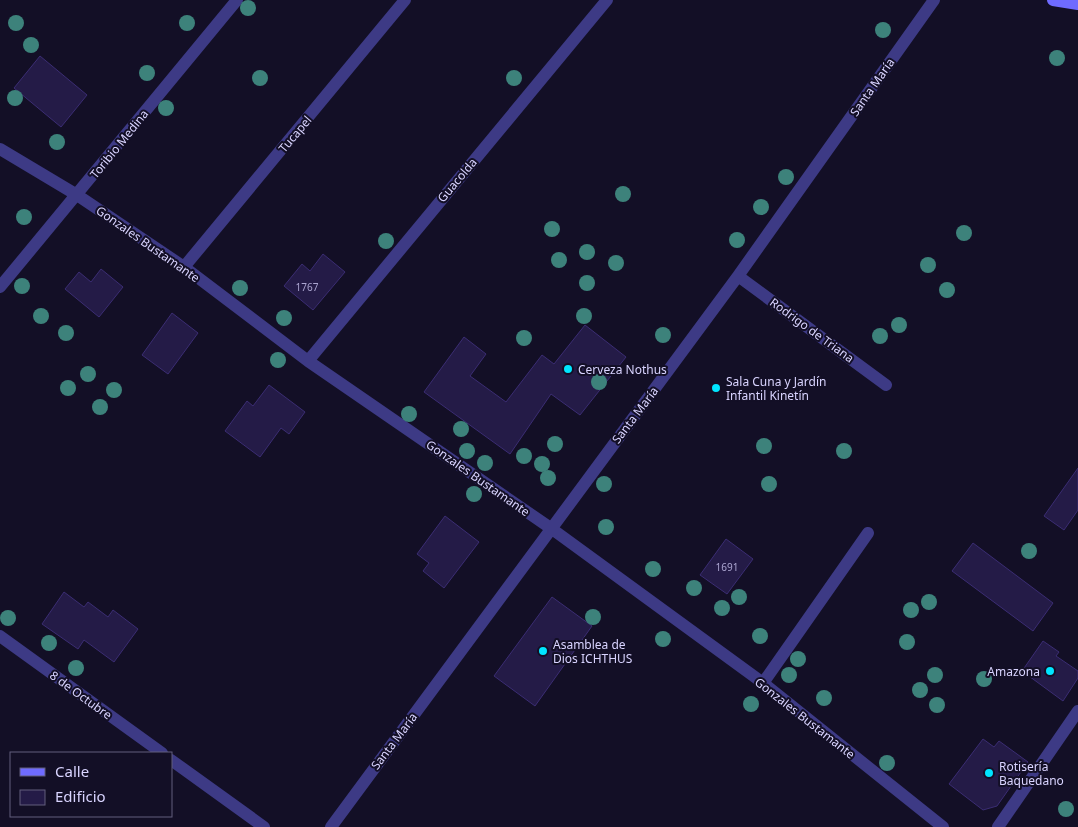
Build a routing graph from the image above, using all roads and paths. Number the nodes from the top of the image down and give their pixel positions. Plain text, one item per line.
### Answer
1 (237, 0) edge
2 (405, 0) edge
3 (607, 0) edge
4 (934, 0) edge
5 (1053, 0) edge
6 (1078, 4) edge
7 (0, 149) edge
8 (78, 195) junction
9 (184, 267) junction
10 (738, 276) junction
11 (0, 287) edge
12 (308, 361) junction
13 (886, 384) dead end
14 (552, 529) junction
15 (868, 533) dead end
16 (0, 636) edge
17 (762, 684) junction
18 (1078, 711) edge
19 (161, 752) edge
20 (172, 761) edge
21 (264, 827) edge
22 (331, 827) edge
23 (943, 827) edge
24 (998, 827) edge

1 - 8 street, Toribio Medina
2 - 9 street, Tucapel
3 - 12 street, Guacolda
4 - 10 street, Santa María
5 - 6 main road
7 - 8 street, Gonzales Bustamante
8 - 9 street, Gonzales Bustamante
8 - 11 street, Toribio Medina
9 - 12 street, Gonzales Bustamante
10 - 13 street, Rodrigo de Triana
10 - 14 street, Santa María
12 - 14 street, Gonzales Bustamante
14 - 17 street, Gonzales Bustamante
14 - 22 street, Santa María
15 - 17 street
16 - 19 street, 8 de Octubre
17 - 23 street, Gonzales Bustamante
18 - 24 street
20 - 21 street

